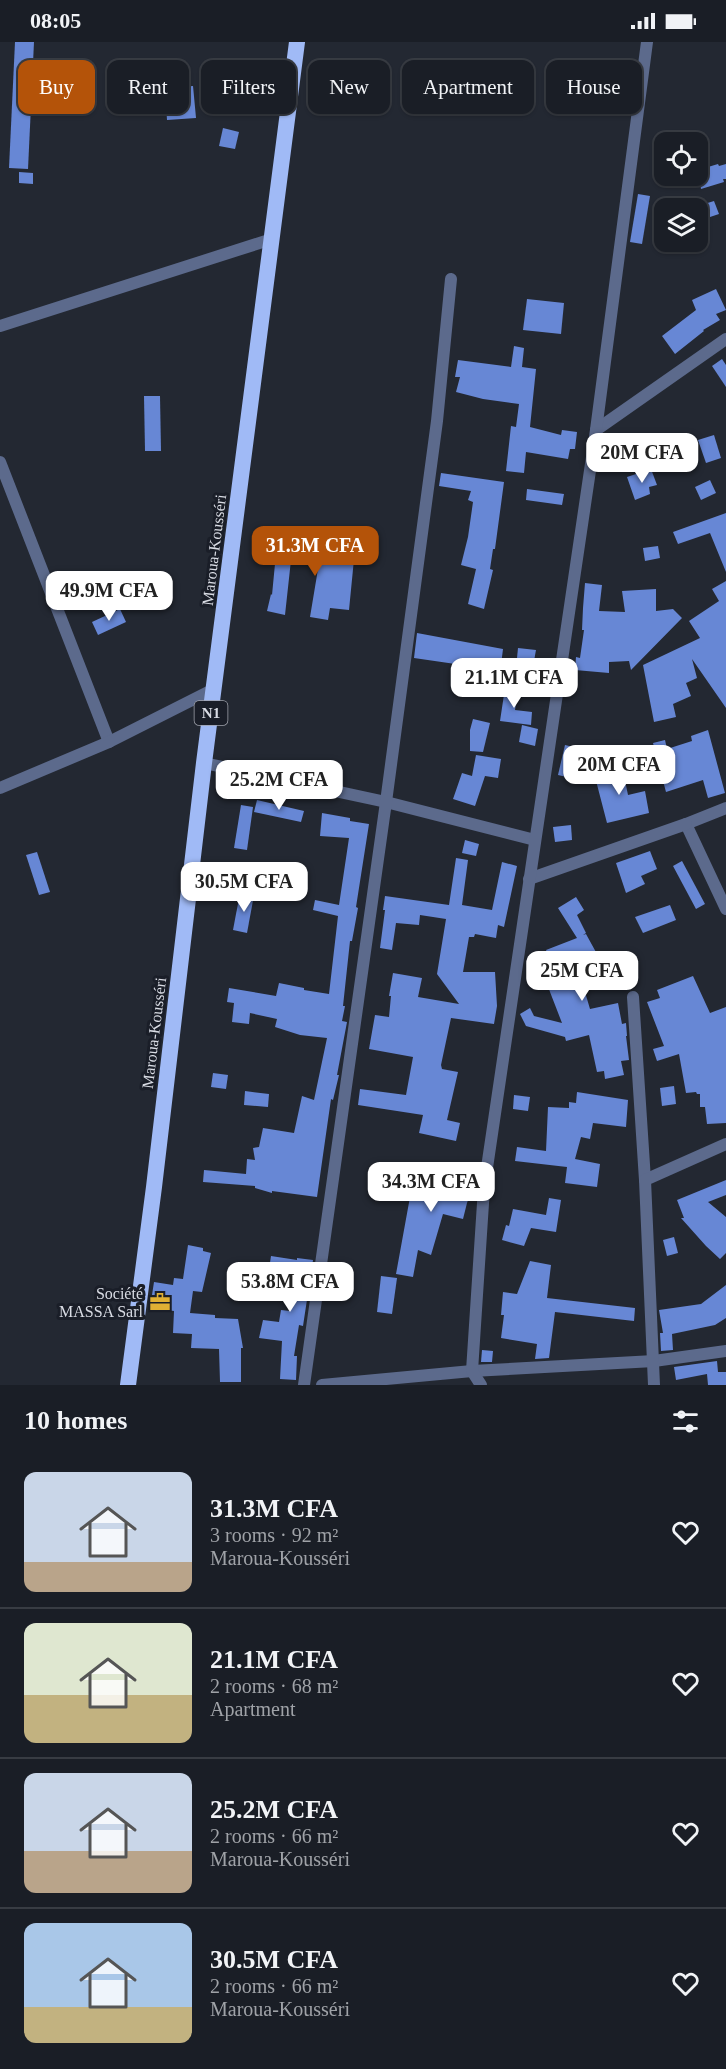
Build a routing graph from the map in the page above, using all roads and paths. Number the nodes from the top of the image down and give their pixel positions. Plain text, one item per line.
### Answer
1 (297, 42) edge
2 (647, 42) edge
3 (272, 239) junction
4 (451, 279) dead end
5 (0, 326) edge
6 (726, 339) edge
7 (596, 430) junction
8 (0, 462) edge
9 (214, 689) junction
10 (109, 742) junction
11 (204, 763) junction
12 (0, 788) edge
13 (386, 802) junction
14 (726, 808) edge
15 (686, 824) junction
16 (535, 840) junction
17 (529, 879) junction
18 (726, 909) edge
19 (633, 997) dead end
20 (726, 1144) edge
21 (645, 1180) junction
22 (726, 1351) edge
23 (654, 1361) junction
24 (472, 1371) junction
25 (128, 1385) edge
26 (304, 1385) edge
27 (322, 1385) edge
28 (481, 1385) edge
29 (654, 1385) edge

1 - 3 highway, Maroua-Kousséri / N1
2 - 7 street
3 - 5 street
3 - 9 highway, Maroua-Kousséri / N1
4 - 13 street
6 - 7 street
7 - 16 street
8 - 10 street
9 - 10 street
9 - 11 highway, Maroua-Kousséri / N1
10 - 12 street
11 - 13 street
11 - 25 highway, Maroua-Kousséri / N1
13 - 16 street
13 - 26 street
14 - 15 street
15 - 17 street
15 - 18 street
16 - 17 street
17 - 24 street
19 - 21 street
20 - 21 street
21 - 23 street
22 - 23 street
23 - 24 street
23 - 29 street
24 - 27 street
24 - 28 street

